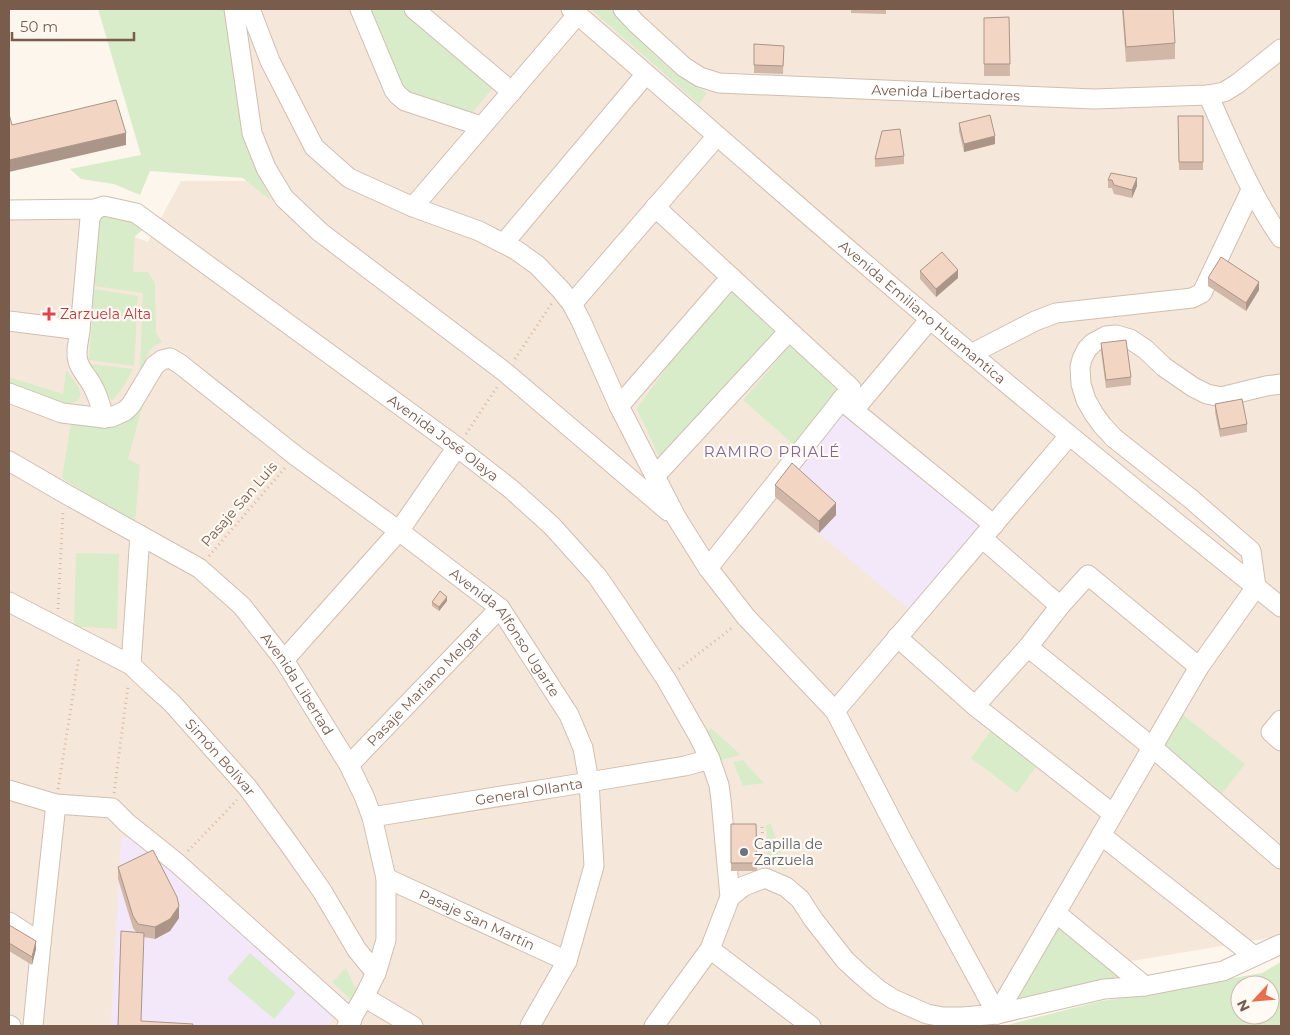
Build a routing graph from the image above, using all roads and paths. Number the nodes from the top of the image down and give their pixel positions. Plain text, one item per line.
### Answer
1 (234, 9) edge
2 (250, 9) edge
3 (360, 9) edge
4 (414, 9) edge
5 (623, 9) edge
6 (574, 12) edge
7 (1281, 49) edge
8 (646, 74) junction
9 (512, 92) junction
10 (1208, 96) junction
11 (481, 126) junction
12 (717, 136) junction
13 (1251, 190) junction
14 (413, 207) junction
15 (655, 207) junction
16 (94, 209) junction
17 (9, 210) edge
18 (1281, 238) edge
19 (504, 243) junction
20 (731, 276) junction
21 (553, 301) dead end
22 (565, 306) junction
23 (930, 319) junction
24 (9, 321) edge
25 (80, 330) junction
26 (788, 331) junction
27 (971, 354) junction
28 (1281, 384) edge
29 (9, 393) edge
30 (849, 400) junction
31 (619, 406) junction
32 (104, 418) junction
33 (1070, 436) junction
34 (457, 447) junction
35 (296, 456) junction
36 (9, 460) edge
37 (655, 476) junction
38 (64, 493) junction
39 (676, 517) junction
40 (399, 531) junction
41 (988, 531) junction
42 (140, 535) junction
43 (199, 568) junction
44 (708, 568) junction
45 (1256, 587) junction
46 (9, 602) edge
47 (1060, 606) junction
48 (1281, 607) edge
49 (500, 608) junction
50 (746, 617) junction
51 (57, 627) junction
52 (898, 637) junction
53 (82, 639) junction
54 (1028, 647) junction
55 (284, 660) junction
56 (131, 665) junction
57 (1199, 667) junction
58 (666, 679) junction
59 (975, 706) junction
60 (835, 711) junction
61 (1281, 720) edge
62 (1281, 741) edge
63 (1152, 747) junction
64 (710, 759) junction
65 (349, 765) junction
66 (589, 782) junction
67 (12, 788) edge
68 (248, 788) junction
69 (56, 804) junction
70 (112, 808) junction
71 (1113, 814) junction
72 (372, 817) junction
73 (762, 827) dead end
74 (1101, 835) junction
75 (1281, 859) edge
76 (177, 863) junction
77 (386, 878) junction
78 (765, 878) junction
79 (730, 897) junction
80 (1056, 913) junction
81 (9, 922) edge
82 (41, 943) junction
83 (1281, 944) edge
84 (710, 949) junction
85 (1254, 956) junction
86 (567, 960) junction
87 (376, 972) junction
88 (1145, 986) junction
89 (364, 997) junction
90 (997, 1014) junction
91 (350, 1023) edge
92 (34, 1026) edge
93 (413, 1026) edge
94 (530, 1026) edge
95 (654, 1026) edge
96 (812, 1026) edge

1 - 39 street
2 - 14 street
3 - 11 street
4 - 9 street
5 - 10 street, Avenida Libertadores
6 - 8 street, Avenida Emiliano Huamantica
6 - 9 street
7 - 10 street, Avenida Libertadores
8 - 12 street, Avenida Emiliano Huamantica
8 - 19 street
9 - 11 street
10 - 13 street
11 - 14 street
12 - 15 street
12 - 23 street, Avenida Emiliano Huamantica
13 - 18 street
13 - 27 street
14 - 19 street
15 - 20 street
15 - 22 street
16 - 17 street, Avenida José Olaya
16 - 25 street
16 - 34 street, Avenida José Olaya
19 - 22 street
20 - 26 street
20 - 31 street
21 - 22 path
22 - 31 street
23 - 27 street, Avenida Emiliano Huamantica
23 - 30 street
24 - 25 street
25 - 32 street
26 - 30 street
26 - 37 street
27 - 33 street, Avenida Emiliano Huamantica
28 - 45 street
29 - 32 street
30 - 41 street
30 - 44 street
31 - 37 street
32 - 35 street, Avenida Alfonso Ugarte
33 - 41 street
33 - 45 street, Avenida Emiliano Huamantica
34 - 40 street
34 - 58 street, Avenida José Olaya
35 - 40 street, Avenida Alfonso Ugarte
35 - 43 path, Pasaje San Luis
36 - 38 street, Avenida Libertad
37 - 39 street
38 - 42 street, Avenida Libertad
38 - 51 path
39 - 44 street
40 - 49 street, Avenida Alfonso Ugarte
40 - 55 street
41 - 47 street
41 - 52 street
42 - 43 street, Avenida Libertad
42 - 56 street
43 - 55 street, Avenida Libertad
44 - 50 street
45 - 48 street, Avenida Emiliano Huamantica
45 - 57 street
46 - 51 street, Simón Bolívar
47 - 54 street
47 - 57 street
49 - 65 street, Pasaje Mariano Melgar
49 - 66 street, Avenida Alfonso Ugarte
50 - 58 path
50 - 60 street
51 - 53 street, Simón Bolívar
52 - 59 street
52 - 60 street
53 - 56 street, Simón Bolívar
53 - 69 path
54 - 59 street
54 - 63 street
55 - 65 street, Avenida Libertad
56 - 68 street, Simón Bolívar
56 - 70 path
57 - 63 street
58 - 64 street, Avenida José Olaya
59 - 71 street
60 - 90 street
61 - 62 street
63 - 71 street
63 - 75 street
64 - 66 street, General Ollanta
64 - 79 street, Avenida José Olaya
65 - 72 street, Avenida Libertad
66 - 72 street, General Ollanta
66 - 86 street, Avenida Alfonso Ugarte
67 - 69 street
68 - 76 path
68 - 87 street, Simón Bolívar
69 - 70 street
69 - 82 street
70 - 76 street
71 - 74 street
72 - 77 street, Avenida Libertad
73 - 78 path
74 - 80 street
74 - 85 street
76 - 91 street
77 - 86 street, Pasaje San Martín
77 - 87 street, Avenida Libertad
78 - 79 street
78 - 90 street
79 - 84 street
80 - 88 street
80 - 90 street
81 - 82 street
82 - 92 street
83 - 85 street
84 - 95 street
84 - 96 street
85 - 88 street
86 - 94 street, Avenida Alfonso Ugarte
87 - 89 street, Avenida Libertad
88 - 90 street
89 - 91 street, Avenida Libertad
89 - 93 street

